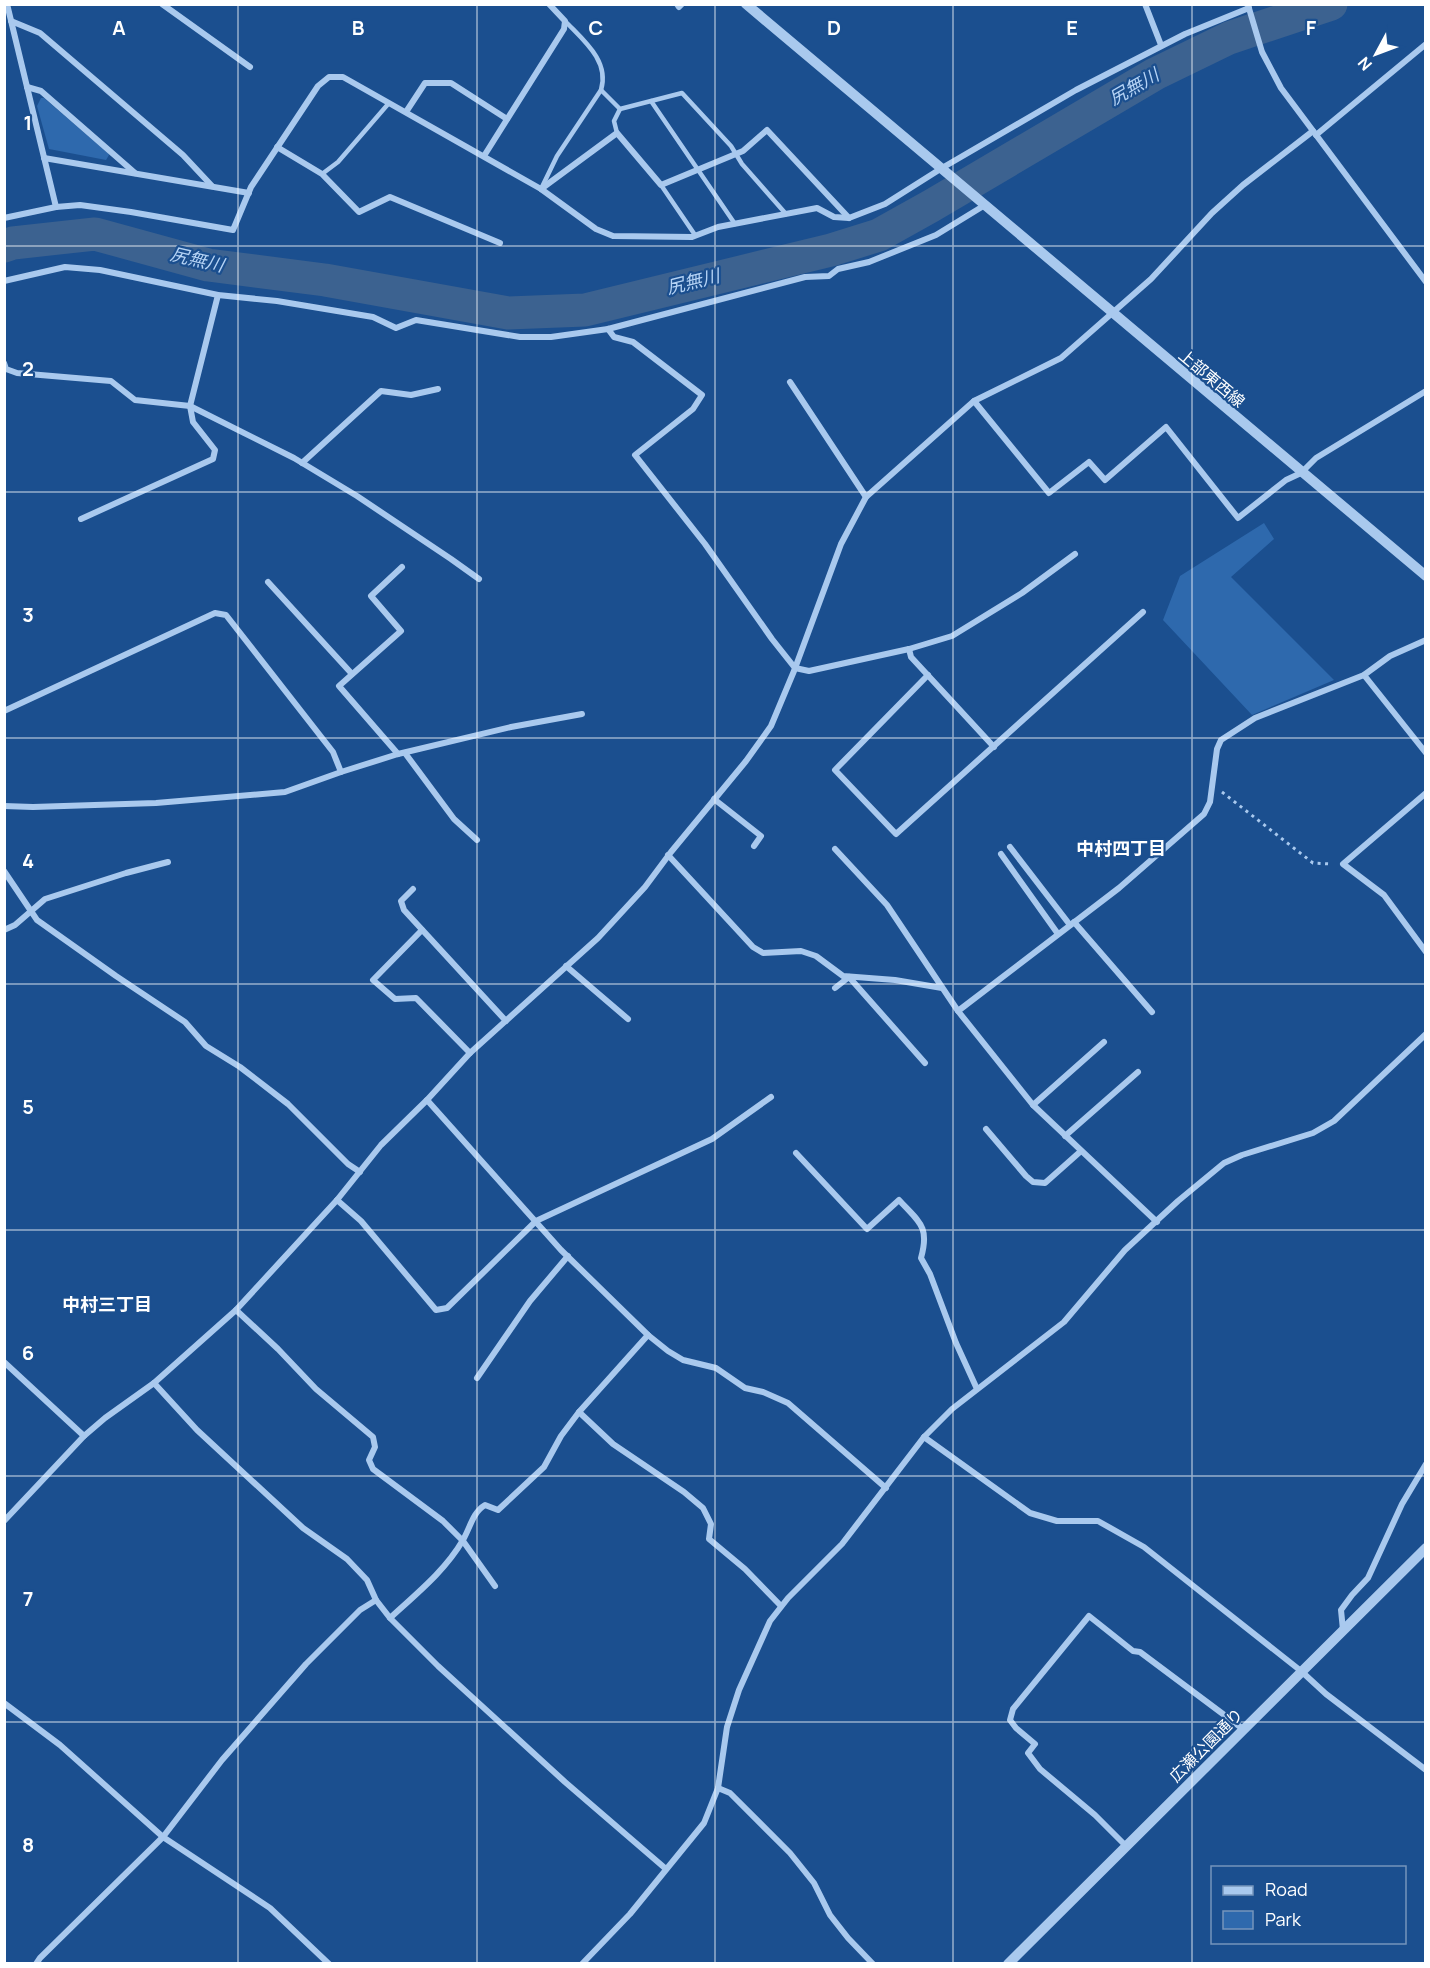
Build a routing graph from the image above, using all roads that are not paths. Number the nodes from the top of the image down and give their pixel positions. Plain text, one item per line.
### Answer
1 (8, 4) edge
2 (162, 4) edge
3 (549, 4) edge
4 (677, 4) edge
5 (682, 4) edge
6 (746, 4) edge
7 (1145, 4) edge
8 (1249, 9) edge
9 (11, 21) junction
10 (565, 21) junction
11 (1425, 44) edge
12 (1161, 45) junction
13 (250, 67) dead end
14 (27, 87) junction
15 (601, 90) junction
16 (651, 101) junction
17 (389, 103) junction
18 (620, 109) junction
19 (406, 112) junction
20 (507, 119) junction
21 (617, 133) junction
22 (1314, 133) junction
23 (278, 147) junction
24 (736, 154) junction
25 (484, 156) junction
26 (44, 158) junction
27 (698, 170) junction
28 (946, 172) junction
29 (135, 173) junction
30 (322, 174) junction
31 (661, 185) junction
32 (212, 186) junction
33 (541, 189) junction
34 (249, 193) junction
35 (983, 203) junction
36 (56, 207) junction
37 (786, 214) junction
38 (4, 218) edge
39 (849, 218) junction
40 (735, 224) junction
41 (695, 235) junction
42 (500, 243) dead end
43 (4, 280) edge
44 (1425, 282) edge
45 (218, 295) junction
46 (1111, 313) junction
47 (608, 329) junction
48 (4, 363) edge
49 (790, 382) dead end
50 (438, 389) dead end
51 (1425, 391) edge
52 (974, 401) junction
53 (189, 406) junction
54 (302, 463) junction
55 (1301, 472) junction
56 (866, 496) junction
57 (81, 519) dead end
58 (1075, 554) dead end
59 (402, 567) dead end
60 (1425, 576) edge
61 (479, 579) dead end
62 (268, 582) dead end
63 (1143, 612) dead end
64 (1425, 640) edge
65 (909, 649) junction
66 (795, 668) junction
67 (352, 674) junction
68 (928, 675) junction
69 (1364, 675) junction
70 (4, 711) edge
71 (582, 714) dead end
72 (994, 747) junction
73 (401, 753) junction
74 (1425, 753) edge
75 (341, 772) junction
76 (1425, 793) edge
77 (714, 799) junction
78 (4, 806) edge
79 (477, 840) dead end
80 (754, 846) dead end
81 (1010, 847) dead end
82 (835, 849) dead end
83 (1001, 854) dead end
84 (668, 855) junction
85 (168, 862) dead end
86 (4, 871) edge
87 (413, 889) dead end
88 (32, 910) junction
89 (1072, 923) junction
90 (4, 930) edge
91 (422, 930) junction
92 (1058, 934) junction
93 (1425, 952) edge
94 (566, 966) junction
95 (849, 977) junction
96 (836, 988) dead end
97 (942, 988) junction
98 (958, 1011) junction
99 (1152, 1012) dead end
100 (628, 1019) dead end
101 (506, 1021) junction
102 (1425, 1034) edge
103 (1104, 1042) dead end
104 (470, 1053) junction
105 (925, 1063) dead end
106 (1138, 1072) dead end
107 (771, 1096) dead end
108 (427, 1100) junction
109 (1033, 1105) junction
110 (986, 1129) dead end
111 (1065, 1136) junction
112 (1081, 1150) junction
113 (796, 1153) dead end
114 (360, 1172) junction
115 (337, 1200) junction
116 (536, 1221) junction
117 (1157, 1222) junction
118 (568, 1256) junction
119 (236, 1310) junction
120 (648, 1335) junction
121 (4, 1362) edge
122 (477, 1378) dead end
123 (154, 1383) junction
124 (977, 1389) junction
125 (579, 1412) junction
126 (84, 1437) junction
127 (924, 1437) junction
128 (1425, 1464) edge
129 (886, 1488) junction
130 (4, 1521) edge
131 (463, 1541) junction
132 (1425, 1548) edge
133 (495, 1586) dead end
134 (376, 1600) junction
135 (781, 1606) junction
136 (390, 1618) junction
137 (1343, 1630) junction
138 (1301, 1671) junction
139 (4, 1703) edge
140 (1243, 1729) junction
141 (1425, 1770) edge
142 (718, 1788) junction
143 (163, 1837) junction
144 (1126, 1846) junction
145 (666, 1869) junction
146 (36, 1964) edge
147 (329, 1964) edge
148 (582, 1964) edge
149 (873, 1964) edge
150 (1008, 1964) edge

1 - 9 street
2 - 13 street
3 - 10 street
4 - 5 street
6 - 28 street
7 - 12 street
8 - 12 street
8 - 22 street
9 - 14 street
9 - 32 street
10 - 15 lane
10 - 20 street
11 - 22 street
12 - 28 street
14 - 26 street
14 - 29 street
15 - 18 lane
15 - 33 lane
16 - 18 lane
16 - 24 lane
16 - 27 lane
17 - 19 street
17 - 23 street
17 - 30 lane
18 - 21 lane
19 - 20 street
19 - 25 street
20 - 25 street
21 - 31 street
21 - 33 street
22 - 44 street
22 - 46 street
23 - 30 street
23 - 34 street
24 - 27 street
24 - 37 lane
24 - 39 street
25 - 33 street
26 - 29 street
26 - 36 street
27 - 31 street
27 - 40 lane
28 - 35 street, 上部東西線
28 - 39 street
29 - 32 street
30 - 42 street
31 - 41 lane
32 - 34 street
33 - 41 street
34 - 36 street
35 - 46 street, 上部東西線
35 - 47 street
36 - 38 street
37 - 39 street
37 - 40 street
40 - 41 street
43 - 45 street
45 - 47 street
45 - 53 street
46 - 52 street
46 - 55 street, 上部東西線
47 - 66 street
48 - 53 street
49 - 56 street
50 - 54 street
51 - 55 street
52 - 55 street
52 - 56 street
53 - 54 street
53 - 57 street
54 - 61 street
55 - 60 street, 上部東西線
56 - 66 street
58 - 65 street
59 - 67 street
62 - 67 street
63 - 72 street
64 - 69 street
65 - 66 street
65 - 68 street
66 - 77 street
67 - 73 street
68 - 72 street
68 - 72 street
69 - 74 street
69 - 89 street
70 - 75 street
71 - 73 street
73 - 75 street
73 - 79 street
75 - 78 street
76 - 93 street
77 - 80 street
77 - 84 street
81 - 89 street
82 - 97 street
83 - 92 street
84 - 94 street
84 - 95 street
85 - 88 street
86 - 88 street
87 - 91 street
88 - 90 street
88 - 114 street
89 - 92 street
89 - 99 street
91 - 101 street
91 - 104 street
92 - 98 street
94 - 100 street
94 - 101 street
95 - 96 street
95 - 97 street
95 - 105 street
97 - 98 street
98 - 109 street
101 - 104 street
102 - 117 street
103 - 109 street
104 - 108 street
106 - 111 street
107 - 116 street
108 - 114 street
108 - 116 street
109 - 111 street
110 - 112 street
111 - 112 street
112 - 117 street
113 - 124 street
114 - 115 street
115 - 116 street
115 - 119 street
116 - 118 street
117 - 124 street
118 - 120 street
118 - 122 street
119 - 123 street
119 - 131 street
120 - 125 street
120 - 129 street
121 - 126 street
123 - 126 street
123 - 134 street
124 - 127 street
125 - 131 street
125 - 135 street
126 - 130 street
127 - 129 street
127 - 138 street
128 - 137 street
129 - 135 street
131 - 133 street
131 - 136 street
132 - 137 street, 広瀬公園通り
134 - 136 street
134 - 143 street
135 - 142 street
136 - 145 street
137 - 138 street, 広瀬公園通り
138 - 140 street, 広瀬公園通り
138 - 141 street
139 - 143 street
140 - 144 street, 広瀬公園通り
140 - 144 street
142 - 145 street
142 - 149 street
143 - 146 street
143 - 147 street
144 - 150 street, 広瀬公園通り
145 - 148 street

